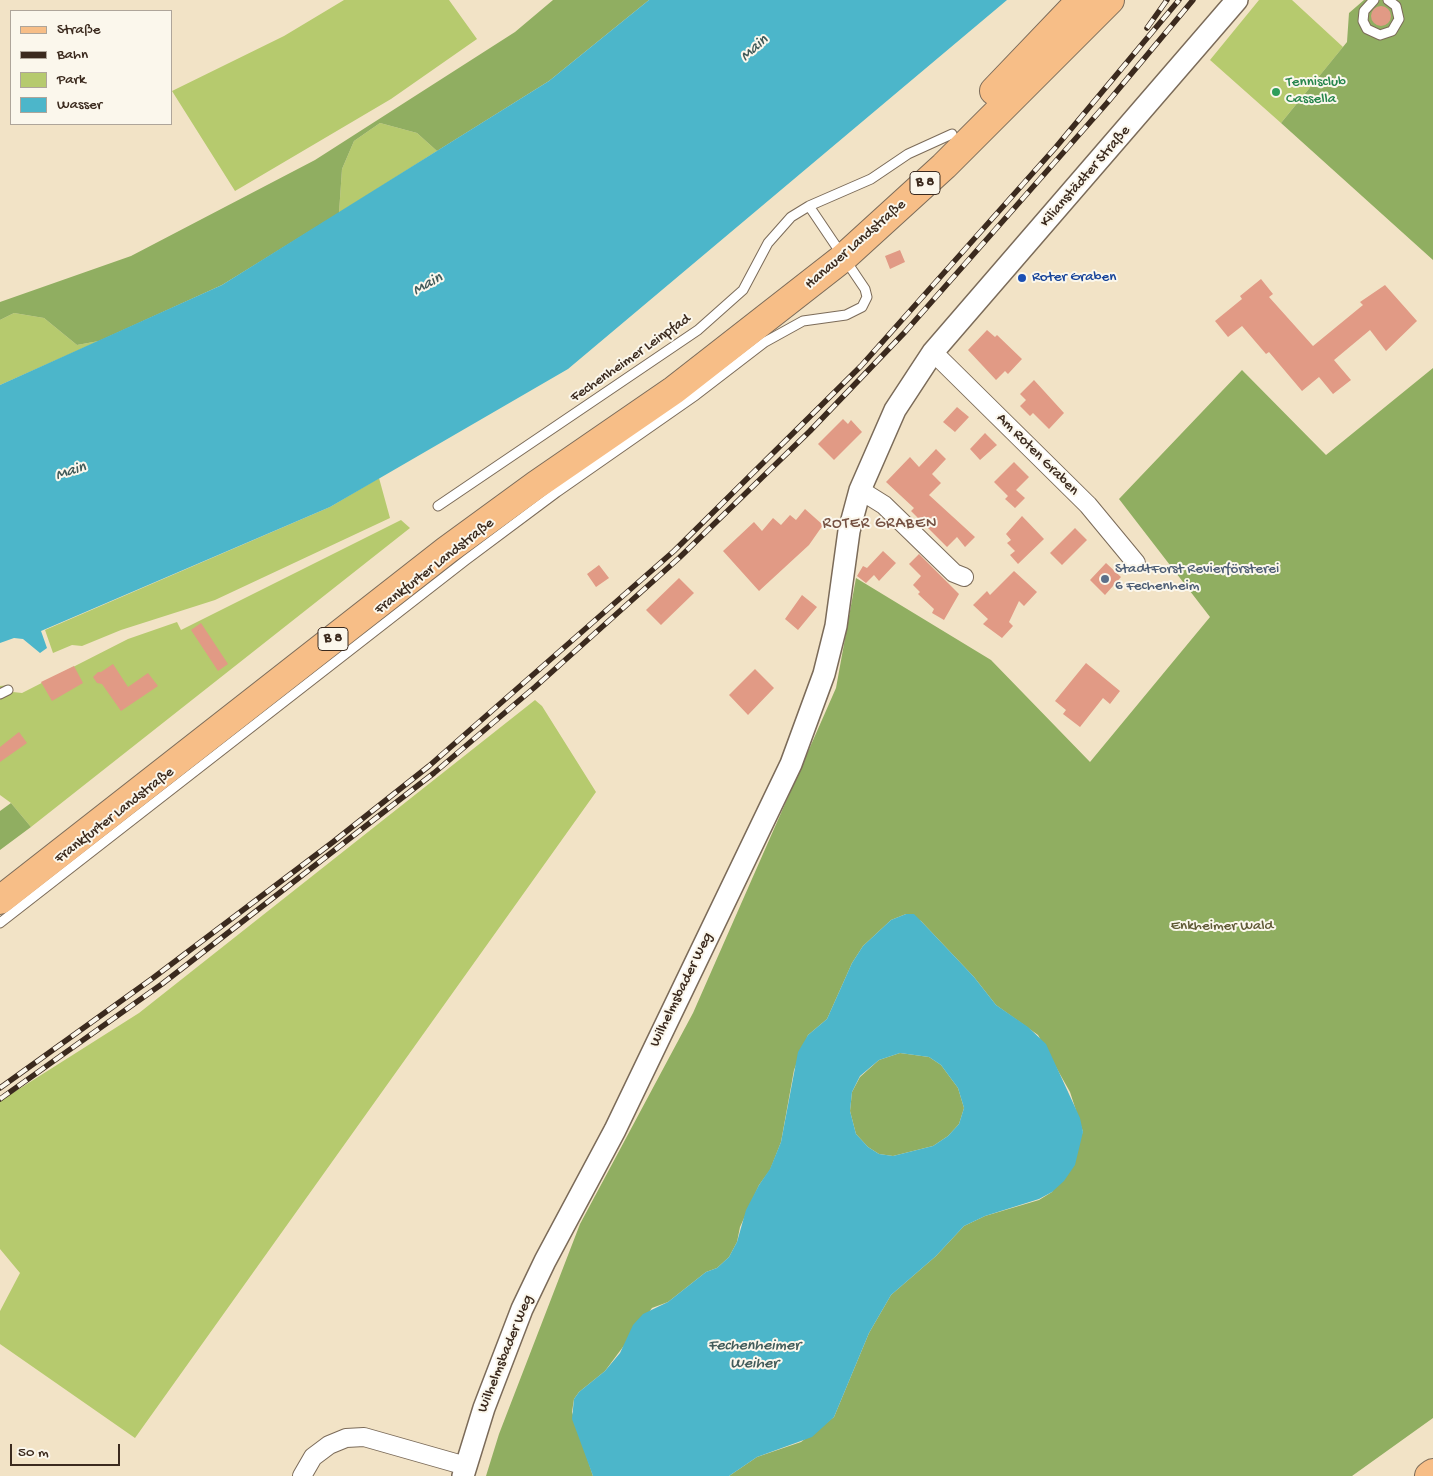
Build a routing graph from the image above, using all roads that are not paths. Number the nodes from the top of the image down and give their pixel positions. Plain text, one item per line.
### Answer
1 (1119, 0) edge
2 (1238, 0) edge
3 (1374, 0) edge
4 (1391, 0) edge
5 (1095, 5) edge
6 (952, 134) junction
7 (809, 206) junction
8 (838, 250) junction
9 (933, 352) junction
10 (860, 490) junction
11 (438, 506) dead end
12 (1136, 563) dead end
13 (964, 578) dead end
14 (0, 877) edge
15 (0, 900) edge
16 (0, 923) edge
17 (464, 1471) edge
18 (1433, 1473) edge
19 (302, 1476) edge
20 (1429, 1476) edge

1 - 5 main road
2 - 9 street, Kilianstädter Straße
3 - 4 lane
5 - 6 main road, Hanauer Landstraße / B 8
5 - 8 main road, Hanauer Landstraße / B 8
6 - 7 lane, Fechenheimer Leinpfad
6 - 8 main road, Hanauer Landstraße / B 8
7 - 8 lane
7 - 11 lane, Fechenheimer Leinpfad
8 - 14 main road, B 8
8 - 15 main road, Hanauer Landstraße / B 8
8 - 16 lane, Frankfurter Landstraße
9 - 10 street, Wilhelmsbader Weg
9 - 12 street, Am Roten Graben
10 - 13 street
10 - 17 street, Wilhelmsbader Weg
17 - 19 street
18 - 20 main road

